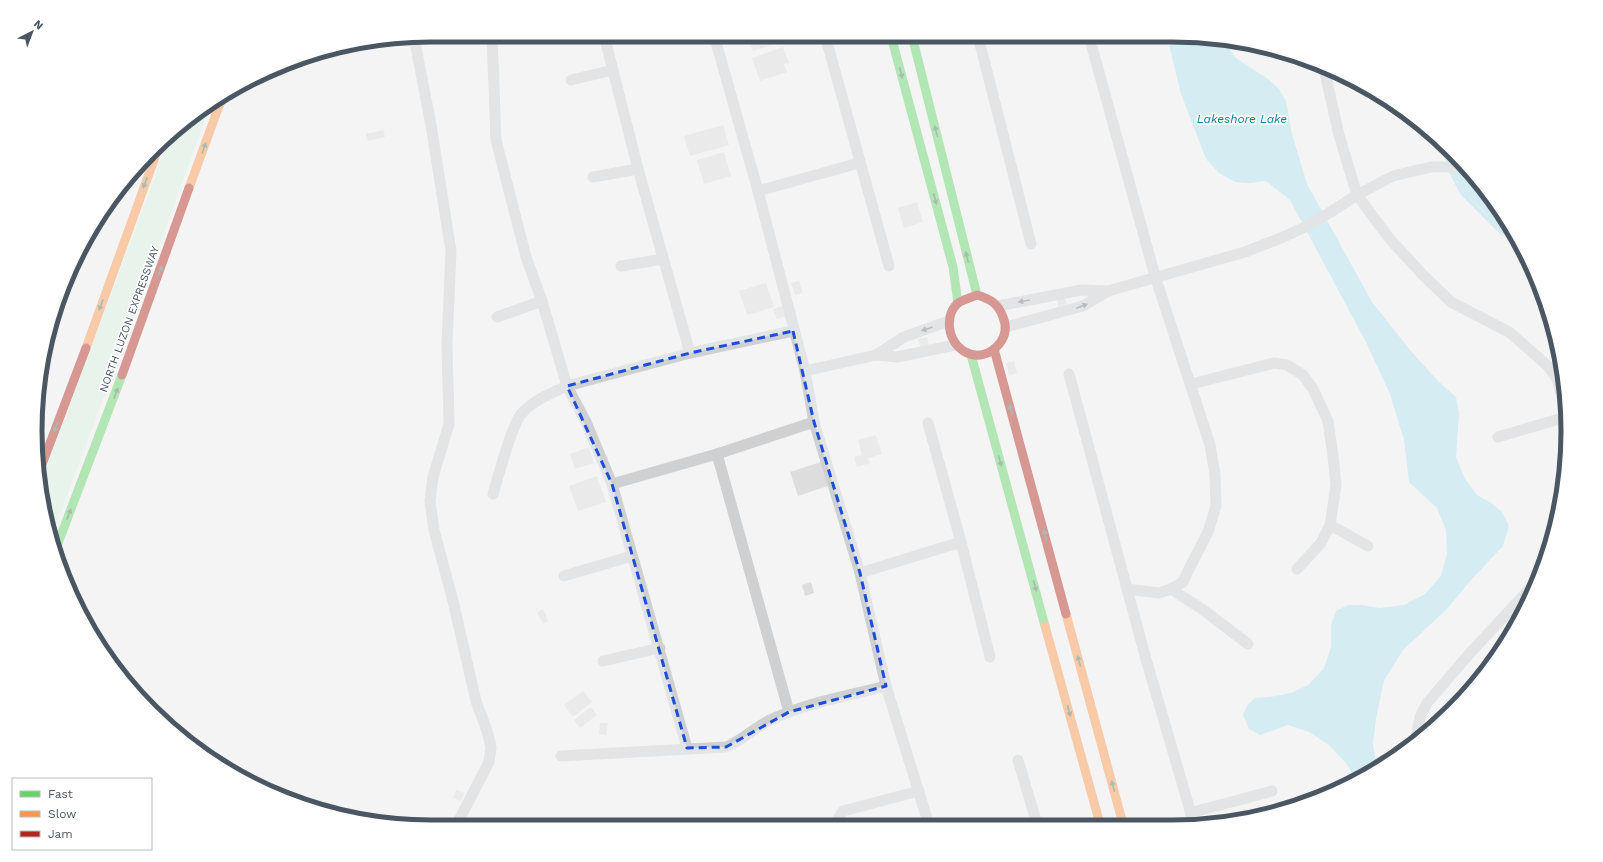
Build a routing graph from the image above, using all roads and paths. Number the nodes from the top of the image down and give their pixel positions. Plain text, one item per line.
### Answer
1 (492, 42) edge
2 (606, 42) edge
3 (716, 42) edge
4 (827, 42) edge
5 (893, 42) edge
6 (914, 42) edge
7 (980, 42) edge
8 (1091, 42) edge
9 (415, 43) edge
10 (613, 70) junction
11 (1325, 74) edge
12 (571, 80) dead end
13 (219, 105) edge
14 (155, 157) edge
15 (859, 163) junction
16 (1457, 167) edge
17 (638, 169) junction
18 (593, 177) dead end
19 (758, 191) junction
20 (1357, 195) junction
21 (1031, 244) dead end
22 (663, 259) junction
23 (621, 266) dead end
24 (889, 266) dead end
25 (1155, 276) junction
26 (1108, 291) junction
27 (977, 295) junction
28 (542, 301) junction
29 (958, 303) junction
30 (998, 306) junction
31 (497, 318) dead end
32 (949, 321) junction
33 (1006, 327) junction
34 (794, 330) junction
35 (955, 345) junction
36 (994, 349) junction
37 (690, 353) junction
38 (876, 355) junction
39 (971, 355) junction
40 (804, 371) junction
41 (1069, 374) dead end
42 (1191, 384) junction
43 (1558, 385) edge
44 (567, 386) junction
45 (1561, 419) edge
46 (814, 422) junction
47 (928, 423) dead end
48 (1498, 437) dead end
49 (717, 454) junction
50 (43, 461) edge
51 (612, 484) junction
52 (493, 494) dead end
53 (1330, 525) junction
54 (58, 542) edge
55 (961, 542) junction
56 (1368, 546) dead end
57 (632, 556) junction
58 (1297, 569) dead end
59 (860, 573) junction
60 (564, 576) dead end
61 (1127, 589) junction
62 (1171, 589) junction
63 (1525, 594) edge
64 (1248, 644) dead end
65 (660, 648) junction
66 (990, 657) dead end
67 (602, 661) dead end
68 (886, 686) junction
69 (789, 712) junction
70 (1417, 733) edge
71 (688, 748) junction
72 (561, 756) dead end
73 (1018, 760) dead end
74 (919, 791) junction
75 (1272, 791) dead end
76 (1192, 818) edge
77 (459, 820) edge
78 (837, 820) edge
79 (928, 820) edge
80 (1036, 820) edge
81 (1099, 820) edge
82 (1122, 820) edge

1 - 28 street
2 - 10 street
3 - 19 street
4 - 15 street
5 -> 29 main road
27 -> 6 main road
7 - 21 street
8 - 25 street
9 - 77 street
10 - 12 street
10 - 17 street
11 - 20 street
54 -> 13 main road, NORTH LUZON EXPRESSWAY
14 -> 50 main road
15 - 19 street
15 - 24 street
16 - 20 street
17 - 18 street
17 - 22 street
19 - 34 street
20 - 25 street
20 - 43 street
22 - 23 street
22 - 37 street
25 - 26 street
25 - 42 street
26 -> 30 street
33 -> 26 street
27 - 29 main road
27 - 30 main road
28 - 31 street
28 - 44 street
29 - 32 main road
30 - 33 main road
32 - 35 main road
32 -> 38 street
33 - 36 main road
34 - 37 street
34 - 40 street
35 - 38 street
35 - 39 main road
36 - 39 main road
82 -> 36 main road
37 - 44 street
38 - 40 street
39 -> 81 main road
40 - 46 street
41 - 61 street
42 - 53 street
42 - 62 street
44 - 51 street
44 - 52 street
45 - 48 street
46 - 49 street
46 - 59 street
47 - 55 street
49 - 51 street
49 - 69 street
51 - 57 street
53 - 56 street
53 - 58 street
55 - 59 street
55 - 66 street
57 - 60 street
57 - 65 street
59 - 68 street
61 - 62 street
61 - 76 street
62 - 64 street
63 - 70 street
65 - 67 street
65 - 71 street
68 - 69 street
68 - 74 street
69 - 71 street
71 - 72 street
73 - 80 street
74 - 78 street
74 - 79 street
75 - 76 street

